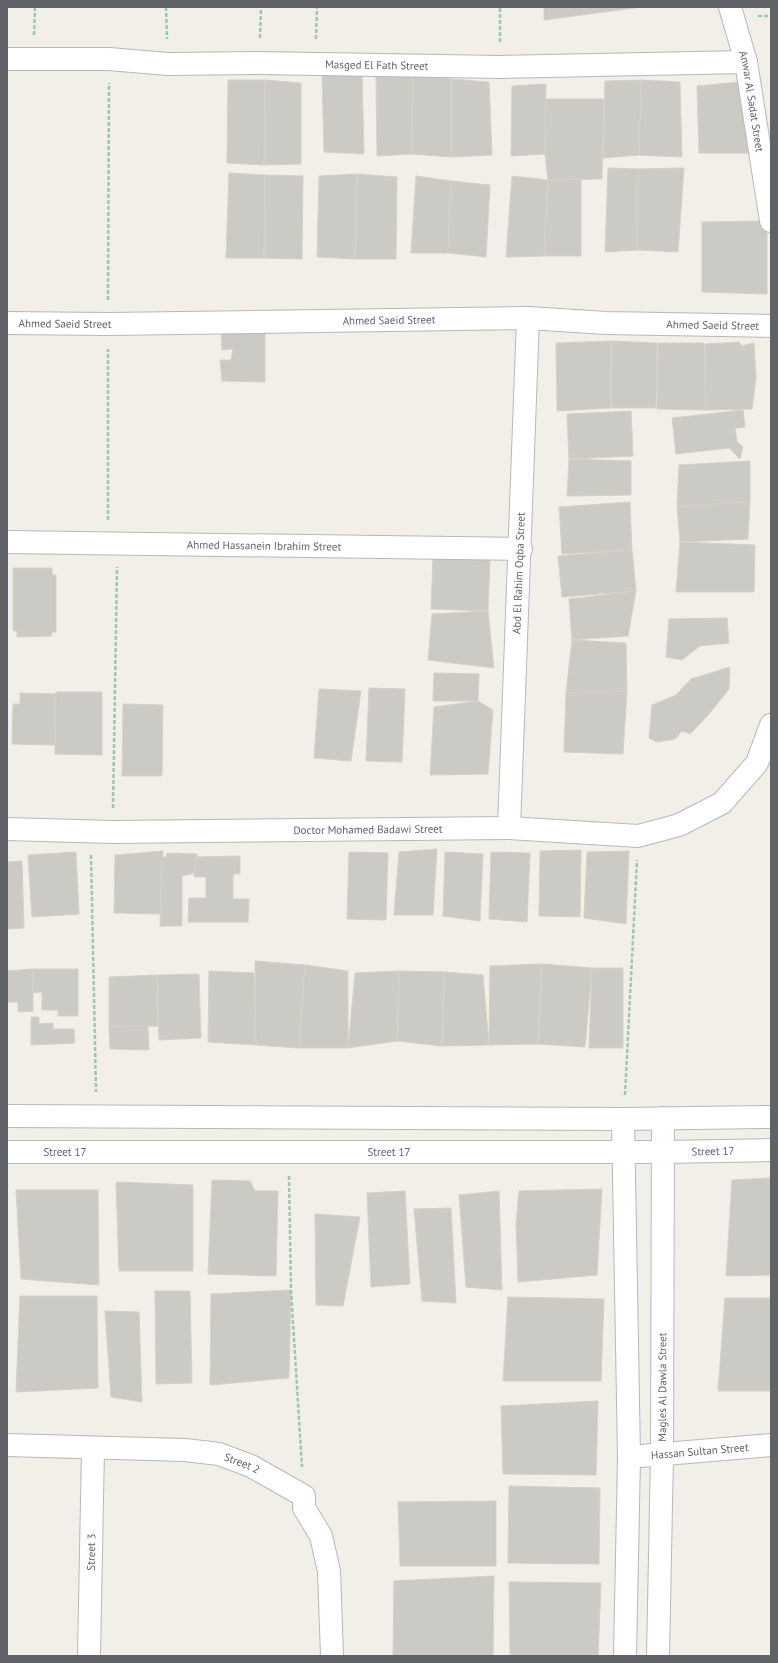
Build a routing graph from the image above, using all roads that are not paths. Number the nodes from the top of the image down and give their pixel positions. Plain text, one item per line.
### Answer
1 (730, 7) edge
2 (7, 59) edge
3 (746, 62) junction
4 (771, 221) edge
5 (528, 318) junction
6 (7, 324) edge
7 (771, 326) edge
8 (7, 542) edge
9 (521, 549) junction
10 (771, 725) edge
11 (509, 828) junction
12 (7, 829) edge
13 (7, 1116) edge
14 (771, 1117) edge
15 (664, 1118) junction
16 (623, 1119) junction
17 (771, 1150) edge
18 (7, 1152) edge
19 (624, 1152) junction
20 (663, 1152) junction
21 (771, 1445) edge
22 (7, 1446) edge
23 (93, 1448) junction
24 (662, 1455) junction
25 (629, 1457) junction
26 (89, 1656) edge
27 (332, 1656) edge
28 (625, 1656) edge
29 (658, 1656) edge

1 - 3 street, Anwar Al Sadat Street
2 - 3 street, Masged El Fath Street
3 - 4 street, Anwar Al Sadat Street
5 - 6 street, Ahmed Saeid Street
5 - 7 street, Ahmed Saeid Street
5 - 9 street, Abd El Rahim Oqba Street
8 - 9 street, Ahmed Hassanein Ibrahim Street
9 - 11 street, Abd El Rahim Oqba Street
10 - 11 street, Doctor Mohamed Badawi Street
11 - 12 street, Doctor Mohamed Badawi Street
13 - 16 street
14 - 15 street
15 - 16 street
15 - 20 street, Magles Al Dawla Street
16 - 19 street
17 - 20 street, Street 17
18 - 19 street, Street 17
19 - 20 street, Street 17
19 - 25 street
20 - 24 street, Magles Al Dawla Street
21 - 24 street, Hassan Sultan Street
22 - 23 street, Street 2
23 - 26 street, Street 3
23 - 27 street, Street 2
24 - 25 street, Hassan Sultan Street
24 - 29 street, Magles Al Dawla Street
25 - 28 street

